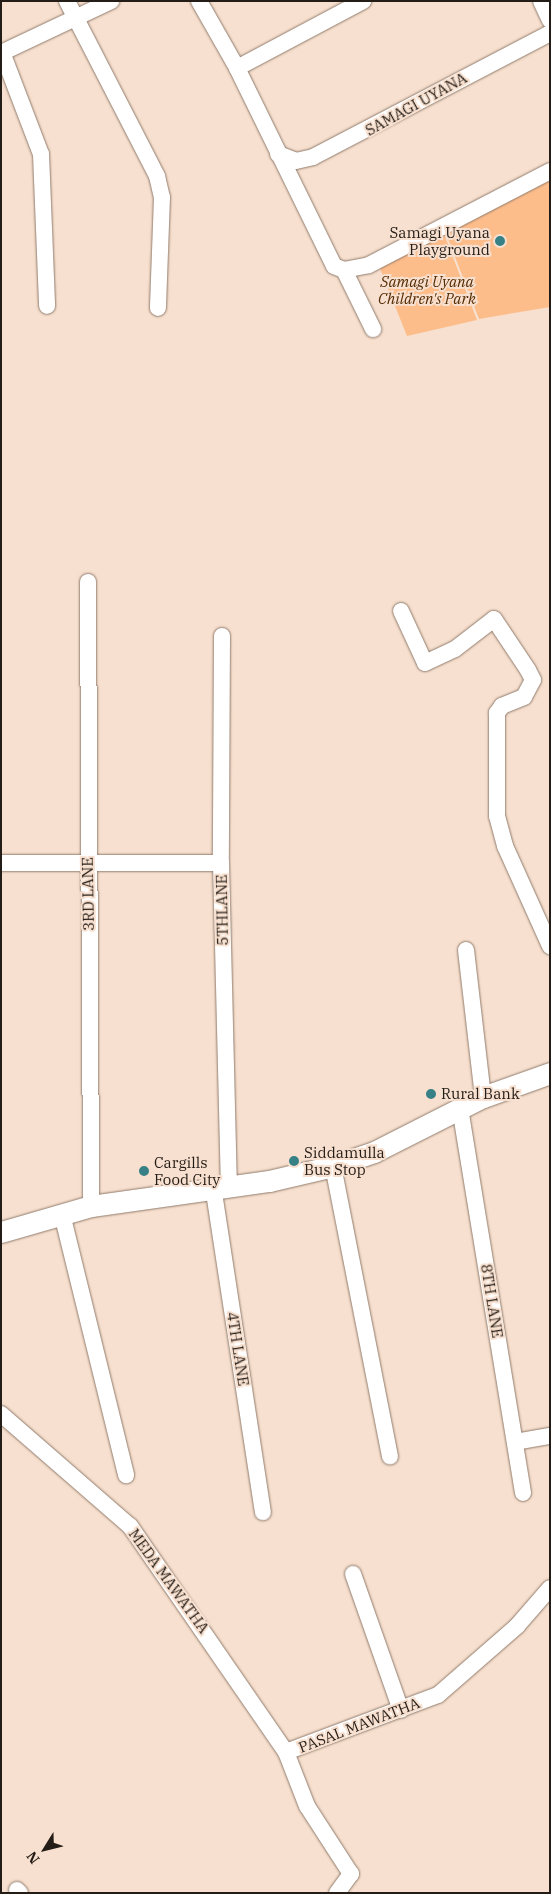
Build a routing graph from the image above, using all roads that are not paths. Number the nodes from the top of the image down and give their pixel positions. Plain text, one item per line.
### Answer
1 (67, 1) edge
2 (111, 1) edge
3 (199, 1) edge
4 (363, 1) edge
5 (541, 1) edge
6 (76, 18) junction
7 (550, 20) edge
8 (550, 32) edge
9 (2, 52) edge
10 (237, 68) junction
11 (278, 154) junction
12 (550, 171) edge
13 (344, 270) junction
14 (47, 306) dead end
15 (158, 308) dead end
16 (373, 330) dead end
17 (88, 582) dead end
18 (401, 611) dead end
19 (222, 636) dead end
20 (1, 862) edge
21 (87, 862) junction
22 (221, 863) junction
23 (550, 946) edge
24 (466, 950) dead end
25 (550, 1073) edge
26 (483, 1097) junction
27 (460, 1108) junction
28 (333, 1166) junction
29 (221, 1185) junction
30 (91, 1206) junction
31 (62, 1214) junction
32 (1, 1232) edge
33 (1, 1414) edge
34 (550, 1436) edge
35 (516, 1442) junction
36 (390, 1456) dead end
37 (126, 1475) dead end
38 (523, 1493) dead end
39 (263, 1512) dead end
40 (353, 1574) dead end
41 (550, 1588) edge
42 (401, 1710) junction
43 (286, 1752) junction
44 (337, 1893) edge

1 - 6 street
2 - 6 street
3 - 10 street
4 - 10 street
5 - 7 street
6 - 9 street
6 - 15 street
8 - 11 street, SAMAGI UYANA
9 - 14 street
10 - 11 street
11 - 13 street
12 - 13 street
13 - 16 street
17 - 21 street, 3RD LANE
18 - 23 street
19 - 22 street, 5THLANE
20 - 21 street
21 - 22 street
21 - 30 street, 3RD LANE
22 - 29 street, 5THLANE
24 - 26 street
25 - 26 main road
26 - 27 main road
27 - 28 main road
27 - 35 street, 8TH LANE
28 - 29 main road
28 - 36 street
29 - 30 main road
29 - 39 street, 4TH LANE
30 - 31 main road
31 - 32 main road
31 - 37 street
33 - 43 street, MEDA MAWATHA
34 - 35 street
35 - 38 street, 8TH LANE
40 - 42 street
41 - 42 street, PASAL MAWATHA
42 - 43 street, PASAL MAWATHA
43 - 44 street, PASAL MAWATHA

